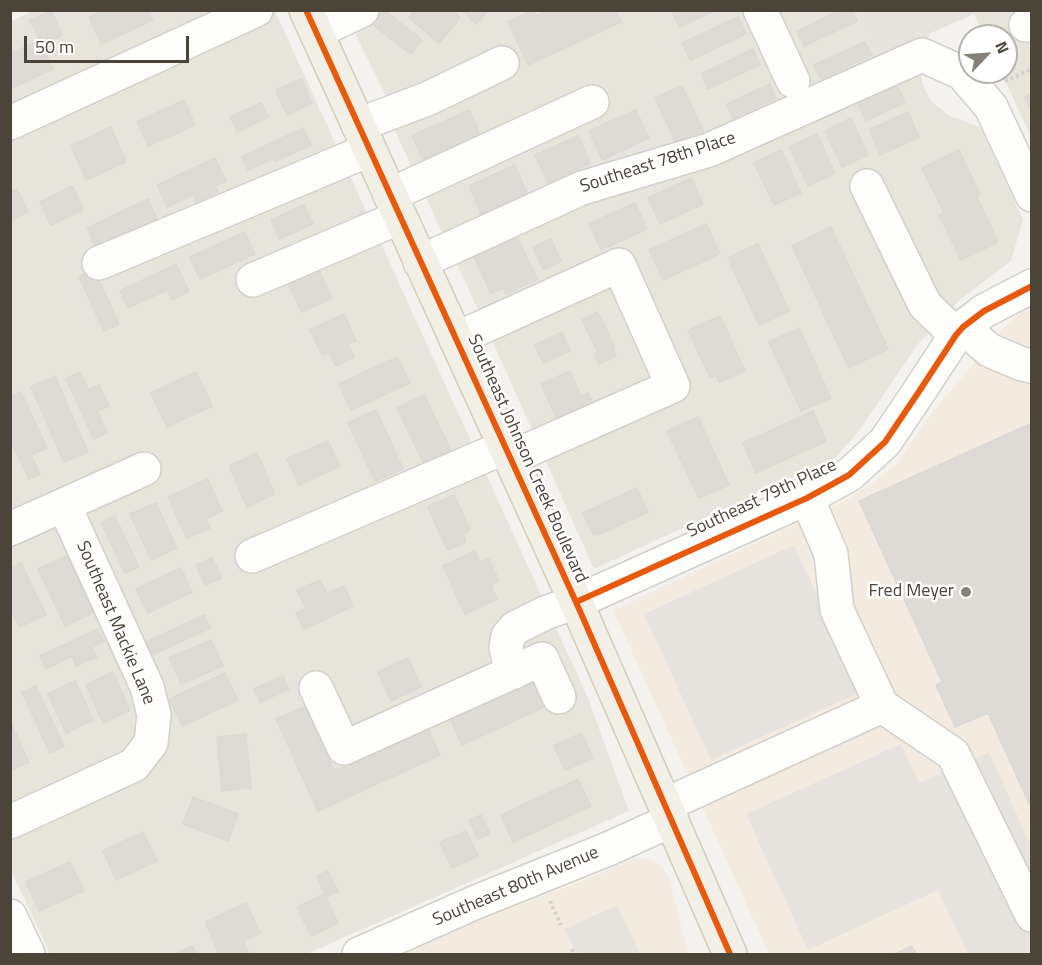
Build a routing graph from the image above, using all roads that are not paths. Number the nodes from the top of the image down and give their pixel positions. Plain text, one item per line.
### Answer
1 (256, 10) edge
2 (362, 10) edge
3 (760, 10) edge
4 (311, 21) edge
5 (502, 63) dead end
6 (793, 81) dead end
7 (592, 102) dead end
8 (10, 123) edge
9 (364, 138) junction
10 (867, 186) dead end
11 (1032, 195) edge
12 (395, 206) junction
13 (420, 262) junction
14 (99, 263) dead end
15 (253, 280) dead end
16 (1032, 286) edge
17 (959, 331) junction
18 (456, 339) junction
19 (1032, 366) edge
20 (507, 452) junction
21 (144, 469) dead end
22 (807, 498) junction
23 (64, 505) junction
24 (10, 529) edge
25 (252, 556) dead end
26 (576, 602) junction
27 (514, 672) junction
28 (316, 688) dead end
29 (559, 697) dead end
30 (882, 706) junction
31 (668, 812) junction
32 (10, 822) edge
33 (1032, 915) edge
34 (10, 916) edge
35 (28, 954) edge
36 (359, 954) edge
37 (730, 954) edge

1 - 8 street
2 - 4 street
3 - 6 street
4 - 9 main road, Southeast Johnson Creek Boulevard
5 - 9 street
7 - 12 street
9 - 12 main road, Southeast Johnson Creek Boulevard
9 - 14 street
10 - 17 street
11 - 13 street, Southeast 78th Place
12 - 13 main road, Southeast Johnson Creek Boulevard
12 - 15 street
13 - 18 main road, Southeast Johnson Creek Boulevard
16 - 17 street, Southeast 79th Place
17 - 19 street
17 - 22 street, Southeast 79th Place
18 - 20 main road, Southeast Johnson Creek Boulevard
18 - 20 street
20 - 25 street
20 - 26 main road, Southeast Johnson Creek Boulevard
21 - 23 street
22 - 26 street, Southeast 79th Place
22 - 30 street
23 - 24 street
23 - 32 street, Southeast Mackie Lane
26 - 27 street, Southeast 79th Place
26 - 31 main road, Southeast Johnson Creek Boulevard
27 - 28 street
27 - 29 street
30 - 31 street, Southeast 80th Avenue
30 - 33 street
31 - 36 street, Southeast 80th Avenue
31 - 37 main road, Southeast Johnson Creek Boulevard
34 - 35 street

